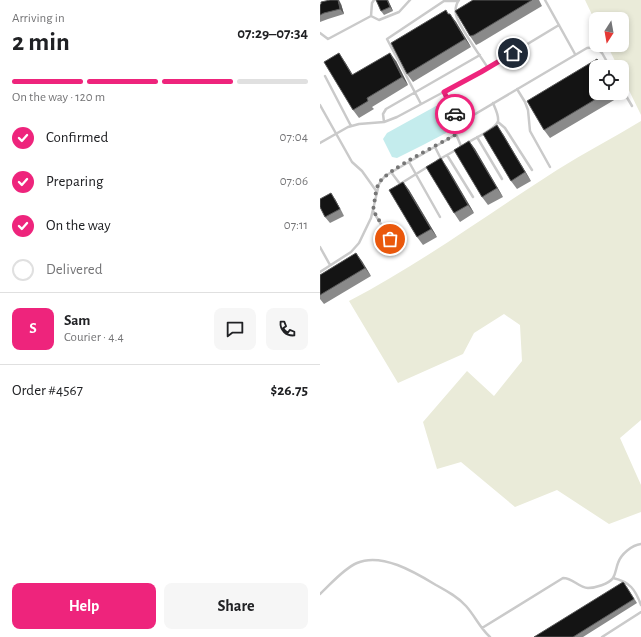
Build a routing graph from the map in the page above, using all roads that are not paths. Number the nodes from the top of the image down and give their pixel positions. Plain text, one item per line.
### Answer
1 (374, 0) edge
2 (410, 0) edge
3 (545, 0) edge
4 (458, 1) edge
5 (371, 16) junction
6 (559, 25) junction
7 (320, 33) edge
8 (575, 54) junction
9 (480, 55) junction
10 (606, 60) edge
11 (488, 68) junction
12 (326, 76) dead end
13 (517, 89) junction
14 (415, 92) junction
15 (444, 92) junction
16 (628, 100) edge
17 (492, 103) junction
18 (422, 104) junction
19 (320, 105) edge
20 (632, 106) dead end
21 (384, 122) junction
22 (498, 122) junction
23 (460, 123) junction
24 (351, 126) junction
25 (336, 133) junction
26 (456, 134) junction
27 (477, 137) junction
28 (320, 143) edge
29 (461, 146) junction
30 (435, 147) junction
31 (447, 155) junction
32 (441, 159) junction
33 (409, 162) junction
34 (550, 167) dead end
35 (532, 170) dead end
36 (391, 172) junction
37 (415, 174) junction
38 (502, 179) dead end
39 (377, 192) junction
40 (473, 197) dead end
41 (373, 210) junction
42 (440, 217) dead end
43 (320, 247) edge
44 (398, 251) dead end
45 (330, 265) junction
46 (320, 272) edge
47 (641, 544) edge
48 (613, 578) junction
49 (320, 594) edge
50 (641, 605) edge
51 (641, 612) edge
52 (482, 628) junction
53 (490, 637) edge
54 (602, 637) edge

1 - 5 lane
2 - 5 lane
3 - 6 lane
4 - 9 lane
4 - 14 lane
5 - 7 lane
6 - 8 lane
6 - 11 lane
8 - 10 lane
8 - 13 lane
9 - 11 lane
9 - 14 lane
11 - 15 lane
12 - 24 lane
13 - 17 lane
13 - 34 lane
14 - 18 lane
14 - 21 lane
15 - 18 lane
15 - 23 lane
16 - 20 lane
17 - 22 lane
17 - 23 lane
18 - 21 lane
19 - 25 lane
21 - 24 lane
22 - 27 lane
22 - 35 lane
23 - 26 lane
24 - 25 lane
25 - 28 lane
25 - 39 lane
26 - 29 lane
26 - 30 lane
27 - 29 lane
27 - 38 lane
29 - 31 lane
30 - 32 lane
30 - 33 lane
31 - 32 lane
31 - 40 lane
32 - 37 lane
33 - 36 lane
33 - 37 lane
36 - 37 lane
36 - 39 lane
37 - 42 lane
39 - 41 lane
41 - 44 lane
41 - 45 lane
43 - 45 lane
45 - 46 lane
47 - 48 lane
48 - 50 lane
48 - 52 lane
49 - 52 lane
51 - 54 lane
52 - 53 lane

